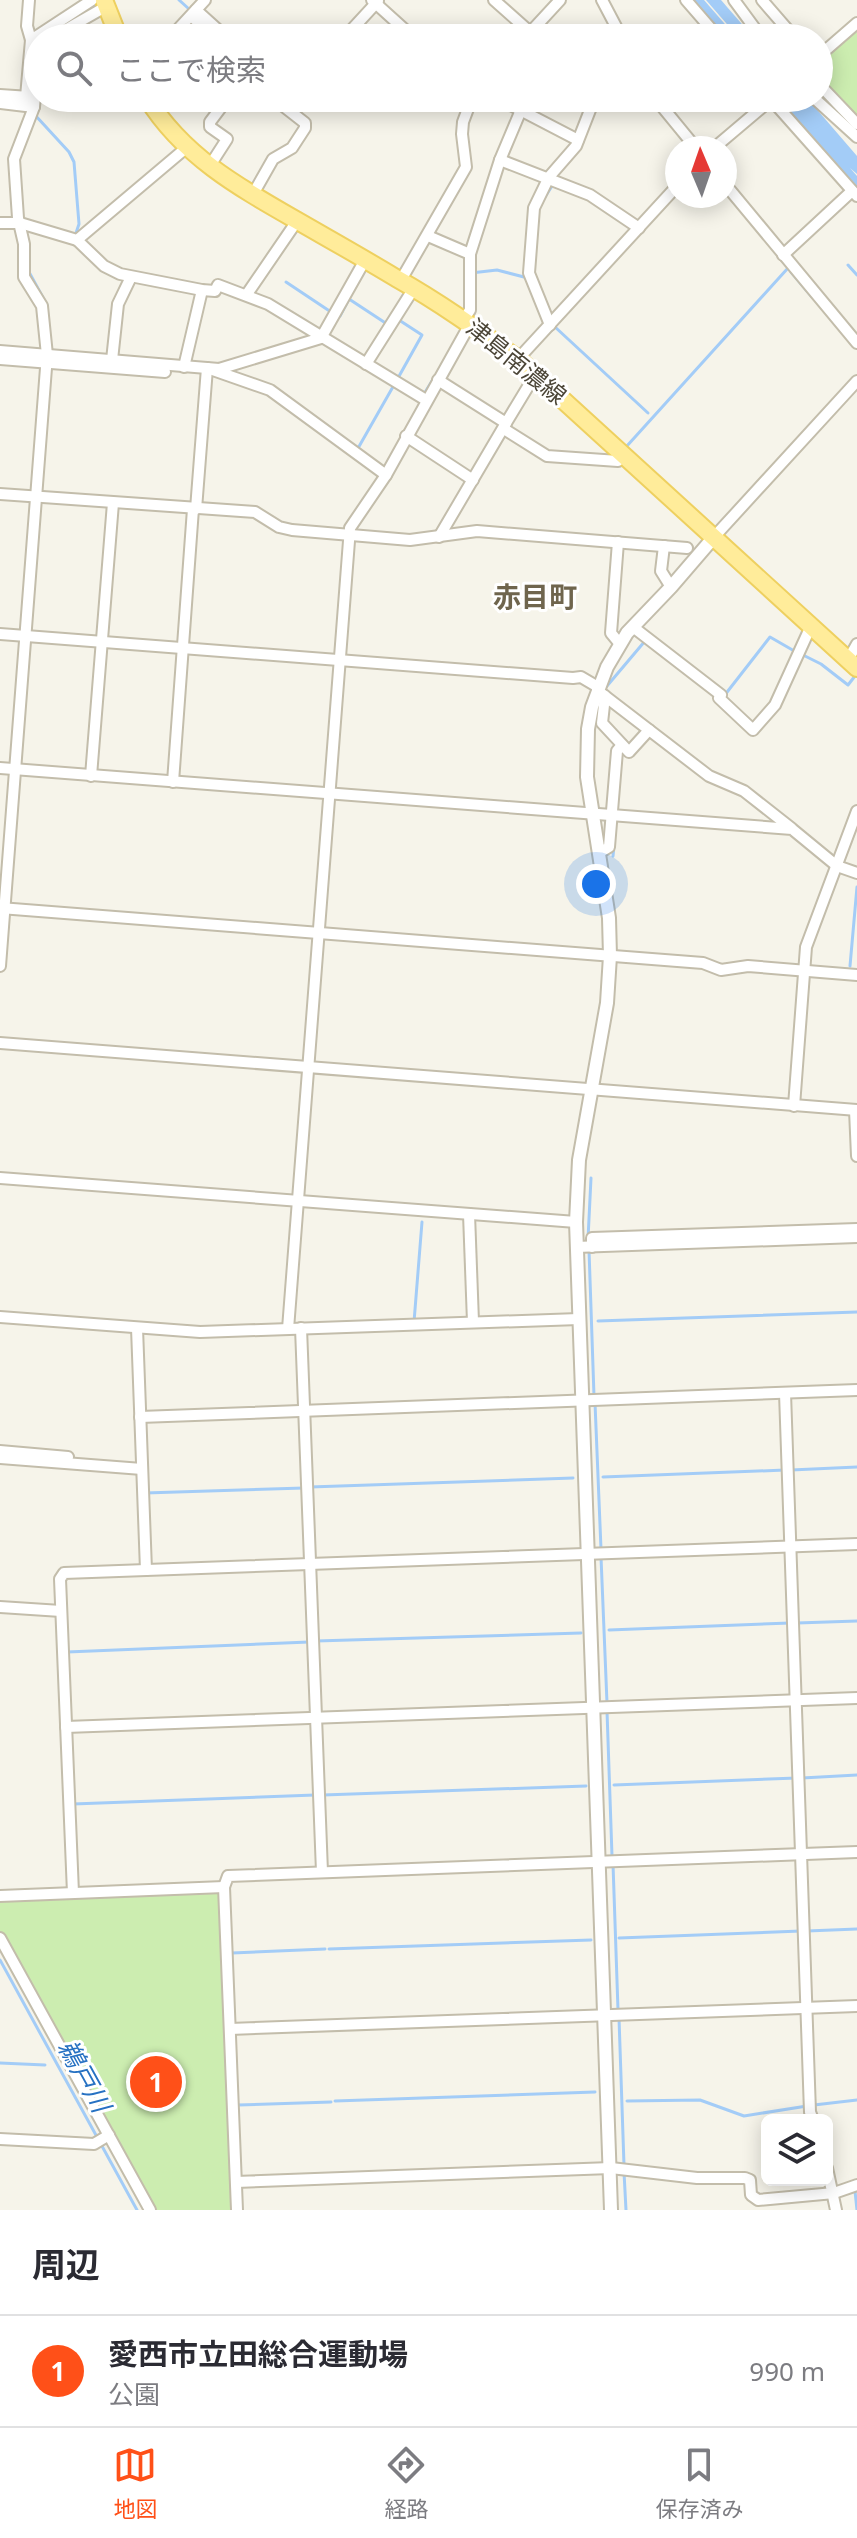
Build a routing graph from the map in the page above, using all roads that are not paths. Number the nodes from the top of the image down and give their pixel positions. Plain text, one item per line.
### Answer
1 (29, 0) edge
2 (205, 0) edge
3 (494, 0) edge
4 (560, 0) edge
5 (602, 0) edge
6 (686, 0) edge
7 (734, 0) edge
8 (762, 0) edge
9 (374, 1) edge
10 (101, 2) edge
11 (193, 13) junction
12 (857, 23) edge
13 (27, 24) edge
14 (60, 24) edge
15 (70, 24) edge
16 (112, 24) edge
17 (183, 24) edge
18 (203, 24) edge
19 (208, 24) edge
20 (350, 24) edge
21 (355, 24) edge
22 (399, 24) edge
23 (517, 24) edge
24 (537, 24) edge
25 (615, 24) edge
26 (707, 24) edge
27 (752, 24) edge
28 (783, 24) edge
29 (833, 44) edge
30 (0, 95) edge
31 (24, 99) edge
32 (833, 99) edge
33 (24, 101) edge
34 (0, 103) edge
35 (28, 112) edge
36 (157, 112) edge
37 (218, 112) edge
38 (291, 112) edge
39 (467, 112) edge
40 (520, 112) edge
41 (525, 112) edge
42 (589, 112) edge
43 (666, 112) edge
44 (755, 112) edge
45 (783, 112) edge
46 (829, 112) edge
47 (857, 124) edge
48 (686, 136) edge
49 (728, 136) edge
50 (857, 137) edge
51 (578, 140) junction
52 (186, 148) junction
53 (500, 160) junction
54 (209, 167) junction
55 (549, 177) junction
56 (855, 193) edge
57 (252, 196) junction
58 (665, 199) edge
59 (737, 199) edge
60 (297, 221) junction
61 (0, 223) edge
62 (20, 223) junction
63 (639, 228) junction
64 (428, 236) junction
65 (77, 240) junction
66 (470, 254) junction
67 (783, 255) junction
68 (365, 260) junction
69 (131, 277) junction
70 (407, 284) junction
71 (202, 290) junction
72 (247, 294) junction
73 (467, 321) junction
74 (550, 325) junction
75 (321, 338) junction
76 (857, 343) edge
77 (0, 351) edge
78 (0, 359) edge
79 (46, 359) junction
80 (518, 359) junction
81 (112, 360) junction
82 (366, 364) junction
83 (184, 367) junction
84 (207, 372) junction
85 (535, 375) junction
86 (438, 380) junction
87 (857, 381) edge
88 (426, 400) junction
89 (505, 426) junction
90 (406, 436) junction
91 (623, 455) junction
92 (386, 475) junction
93 (473, 480) junction
94 (0, 494) edge
95 (37, 497) junction
96 (113, 503) junction
97 (194, 509) junction
98 (349, 535) junction
99 (439, 537) junction
100 (714, 537) junction
101 (618, 542) junction
102 (664, 546) junction
103 (687, 548) dead end
104 (671, 587) junction
105 (811, 626) junction
106 (633, 627) junction
107 (0, 631) edge
108 (26, 633) junction
109 (102, 639) junction
110 (620, 644) junction
111 (857, 644) edge
112 (182, 645) junction
113 (340, 657) junction
114 (853, 664) edge
115 (600, 691) junction
116 (649, 730) junction
117 (622, 745) junction
118 (0, 768) edge
119 (15, 770) junction
120 (91, 776) junction
121 (173, 782) junction
122 (329, 794) junction
123 (857, 811) edge
124 (593, 815) junction
125 (612, 817) junction
126 (792, 829) junction
127 (599, 853) junction
128 (837, 866) junction
129 (857, 873) edge
130 (2, 905) edge
131 (319, 930) junction
132 (610, 953) junction
133 (0, 966) edge
134 (804, 968) junction
135 (857, 968) edge
136 (857, 975) edge
137 (0, 1043) edge
138 (308, 1067) junction
139 (592, 1091) junction
140 (794, 1106) junction
141 (856, 1110) edge
142 (857, 1156) edge
143 (0, 1178) edge
144 (0, 1184) edge
145 (298, 1204) junction
146 (469, 1217) junction
147 (576, 1222) junction
148 (857, 1229) edge
149 (857, 1237) edge
150 (576, 1247) junction
151 (592, 1247) junction
152 (0, 1317) edge
153 (579, 1319) junction
154 (473, 1322) junction
155 (137, 1328) junction
156 (301, 1328) junction
157 (288, 1329) junction
158 (857, 1390) edge
159 (785, 1393) junction
160 (582, 1400) junction
161 (305, 1410) junction
162 (140, 1417) junction
163 (0, 1451) edge
164 (0, 1458) edge
165 (142, 1466) junction
166 (857, 1544) edge
167 (791, 1546) junction
168 (588, 1554) junction
169 (311, 1564) junction
170 (146, 1570) junction
171 (0, 1607) edge
172 (61, 1611) junction
173 (857, 1698) edge
174 (796, 1700) junction
175 (594, 1708) junction
176 (316, 1718) junction
177 (66, 1727) junction
178 (857, 1852) edge
179 (802, 1854) junction
180 (599, 1861) junction
181 (322, 1872) junction
182 (224, 1887) junction
183 (73, 1893) junction
184 (0, 1896) edge
185 (0, 1938) edge
186 (857, 2006) edge
187 (807, 2008) junction
188 (605, 2015) junction
189 (230, 2029) junction
190 (813, 2114) edge
191 (103, 2138) junction
192 (0, 2139) edge
193 (611, 2168) junction
194 (236, 2182) junction
195 (857, 2185) edge
196 (832, 2186) edge
197 (834, 2193) junction
198 (150, 2210) edge
199 (237, 2210) edge
200 (611, 2210) edge
201 (836, 2210) edge

1 - 13 street
2 - 11 street
3 - 23 street
4 - 24 street
5 - 25 street
6 - 26 street
7 - 27 street
8 - 28 street
9 - 20 street
9 - 21 street
9 - 22 street
10 - 14 street
10 - 15 street
10 - 16 main road
11 - 17 street
11 - 18 street
11 - 19 street
12 - 29 street
30 - 31 street
32 - 47 street
33 - 34 street
35 - 62 street
36 - 52 main road, 津島南濃線
37 - 54 street
38 - 57 street
39 - 64 street
40 - 53 street
41 - 51 street
42 - 51 street
43 - 48 street
44 - 49 street
45 - 56 street
46 - 50 street
51 - 55 street
52 - 54 main road, 津島南濃線
52 - 65 street
53 - 55 street
53 - 66 street
54 - 57 main road, 津島南濃線
55 - 63 street
55 - 74 street
56 - 67 street
57 - 60 main road, 津島南濃線
58 - 63 street
59 - 67 street
60 - 68 main road, 津島南濃線
60 - 72 street
61 - 62 street
62 - 65 street
62 - 79 street
63 - 74 street
64 - 66 street
64 - 70 street
65 - 69 street
66 - 73 street
67 - 76 street
68 - 70 main road, 津島南濃線
68 - 75 street
69 - 71 street
69 - 81 street
70 - 73 main road, 津島南濃線
70 - 82 street
71 - 72 street
71 - 83 street
72 - 75 street
73 - 80 main road, 津島南濃線
73 - 86 street
74 - 80 street
75 - 82 street
75 - 84 street
77 - 79 street
78 - 79 street
79 - 81 street
79 - 84 street
79 - 95 street
80 - 85 main road, 津島南濃線
81 - 83 street
82 - 88 street
83 - 84 street
84 - 92 street
84 - 97 street
85 - 89 street
85 - 91 main road, 津島南濃線
86 - 88 street
86 - 89 street
87 - 100 street
88 - 90 street
89 - 91 street
89 - 93 street
90 - 92 street
90 - 93 street
91 - 100 main road, 津島南濃線
92 - 98 street
93 - 99 street
94 - 95 street
95 - 96 street
95 - 108 street
96 - 97 street
96 - 109 street
97 - 98 street
97 - 112 street
98 - 99 street
98 - 113 street
99 - 101 street
100 - 104 street
100 - 105 main road, 津島南濃線
101 - 102 street
101 - 110 street
102 - 103 street
102 - 104 street
104 - 106 street
105 - 106 street
105 - 114 main road, 津島南濃線
106 - 110 street
107 - 108 street
108 - 109 street
108 - 119 street
109 - 112 street
109 - 120 street
110 - 115 street
111 - 114 street
112 - 113 street
112 - 121 street
113 - 115 street
113 - 122 street
115 - 116 street
115 - 117 street
115 - 124 street
116 - 117 street
116 - 126 street
117 - 125 street
118 - 119 street
119 - 120 street
119 - 130 street
120 - 121 street
121 - 122 street
122 - 124 street
122 - 131 street
123 - 128 street
124 - 125 street
124 - 127 street
125 - 126 street
125 - 127 street
126 - 128 street
127 - 132 street
128 - 129 street
128 - 134 street
130 - 131 street
130 - 133 street
131 - 132 street
131 - 138 street
132 - 134 street
132 - 139 street
134 - 135 street
134 - 136 street
134 - 140 street
137 - 138 street
138 - 139 street
138 - 145 street
139 - 140 street
139 - 147 street
140 - 141 street
141 - 142 street
143 - 145 street
144 - 145 street
145 - 146 street
145 - 157 street
146 - 147 street
146 - 154 street
147 - 150 street
148 - 151 street
149 - 151 street
150 - 151 street
150 - 153 street
152 - 155 street
153 - 154 street
153 - 160 street
154 - 156 street
155 - 157 street
155 - 162 street
156 - 157 street
156 - 161 street
158 - 159 street
159 - 160 street
159 - 167 street
160 - 161 street
160 - 168 street
161 - 162 street
161 - 169 street
162 - 165 street
163 - 165 street
164 - 165 street
165 - 170 street
166 - 167 street
167 - 168 street
167 - 174 street
168 - 169 street
168 - 175 street
169 - 170 street
169 - 176 street
170 - 172 street
171 - 172 street
172 - 177 street
173 - 174 street
174 - 175 street
174 - 179 street
175 - 176 street
175 - 180 street
176 - 177 street
176 - 181 street
177 - 183 street
178 - 179 street
179 - 180 street
179 - 187 street
180 - 181 street
180 - 188 street
181 - 182 street
182 - 183 street
182 - 189 street
183 - 184 street
185 - 191 street
186 - 187 street
187 - 188 street
187 - 190 street
188 - 189 street
188 - 193 street
189 - 194 street
191 - 192 street
191 - 198 street
193 - 194 street
193 - 197 street
193 - 200 street
194 - 199 street
195 - 197 street
196 - 197 street
197 - 201 street

